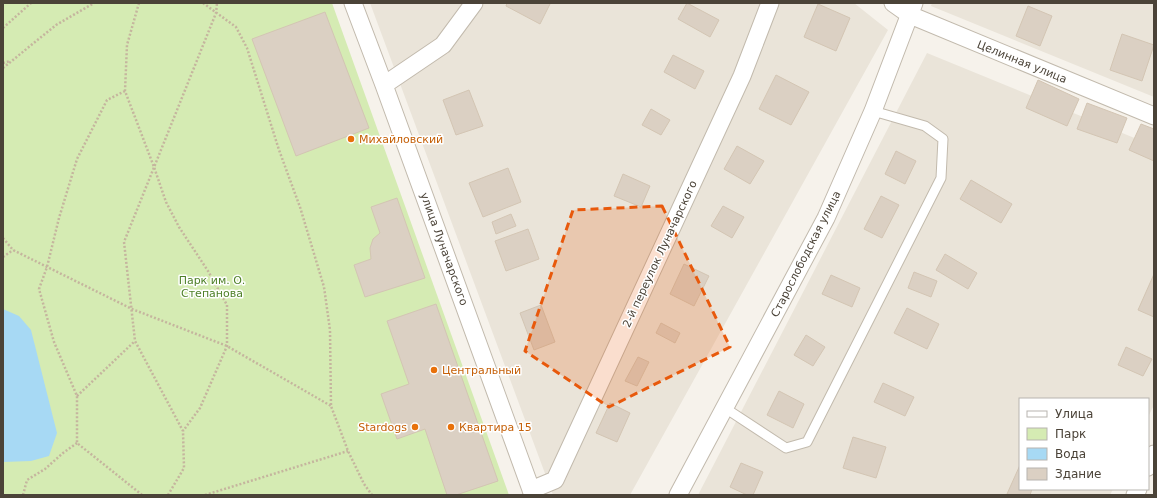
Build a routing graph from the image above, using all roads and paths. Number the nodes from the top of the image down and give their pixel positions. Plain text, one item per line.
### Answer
1 (31, 3) edge
2 (94, 3) edge
3 (139, 3) edge
4 (203, 3) edge
5 (217, 3) edge
6 (353, 3) edge
7 (474, 3) edge
8 (770, 3) edge
9 (893, 3) edge
10 (912, 9) edge
11 (216, 13) junction
12 (3, 28) edge
13 (12, 60) junction
14 (3, 63) edge
15 (3, 68) edge
16 (384, 85) junction
17 (126, 91) junction
18 (873, 111) junction
19 (1154, 116) edge
20 (154, 167) junction
21 (3, 238) edge
22 (13, 250) junction
23 (3, 257) edge
24 (47, 267) junction
25 (132, 309) junction
26 (135, 341) junction
27 (227, 346) junction
28 (77, 396) junction
29 (331, 406) junction
30 (725, 408) junction
31 (183, 430) junction
32 (77, 443) junction
33 (348, 451) junction
34 (1154, 454) edge
35 (1149, 465) edge
36 (532, 492) edge
37 (23, 495) edge
38 (142, 495) edge
39 (168, 495) edge
40 (205, 495) edge
41 (372, 495) edge
42 (678, 495) edge

1 - 12 path
2 - 13 path
3 - 17 path
4 - 11 path
5 - 11 path
6 - 16 street, улица Луначарского
7 - 16 street
8 - 36 street, 2-й переулок Луначарского
9 - 10 street, Целинная улица
10 - 18 street, Старослободская улица
10 - 19 street, Целинная улица
11 - 20 path
11 - 29 path
13 - 14 path
13 - 15 path
16 - 36 street, улица Луначарского
17 - 20 path
17 - 24 path
18 - 30 street, Старослободская улица
18 - 30 lane
20 - 25 path
20 - 27 path
21 - 22 path
22 - 23 path
22 - 24 path
24 - 25 path
24 - 28 path
25 - 26 path
25 - 27 path
26 - 28 path
26 - 31 path
27 - 29 path
27 - 31 path
28 - 32 path
29 - 33 path
30 - 42 street, Старослободская улица
31 - 39 path
32 - 37 path
32 - 38 path
33 - 40 path
33 - 41 path
34 - 35 street

